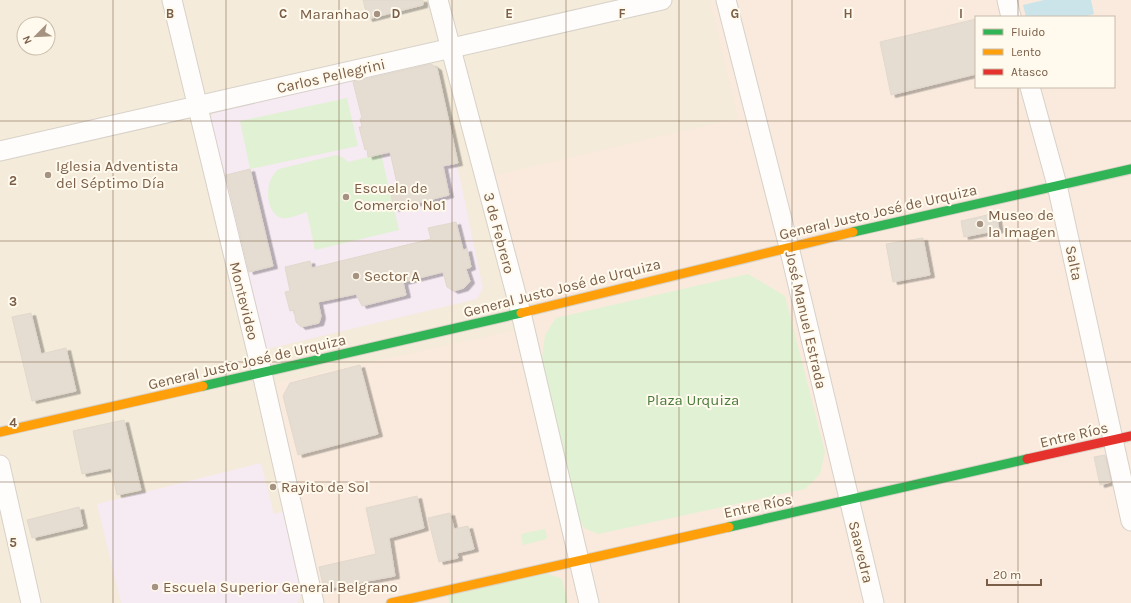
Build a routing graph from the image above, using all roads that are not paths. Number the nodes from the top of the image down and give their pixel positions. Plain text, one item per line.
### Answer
1 (172, 0) edge
2 (438, 0) edge
3 (662, 0) edge
4 (726, 0) edge
5 (1007, 0) edge
6 (1011, 16) edge
7 (450, 49) junction
8 (1030, 88) edge
9 (196, 106) junction
10 (0, 151) edge
11 (1131, 169) edge
12 (1057, 185) junction
13 (789, 247) junction
14 (521, 313) junction
15 (262, 373) junction
16 (0, 432) edge
17 (1131, 436) edge
18 (1112, 440) junction
19 (0, 465) edge
20 (848, 501) junction
21 (1131, 521) edge
22 (579, 561) junction
23 (31, 603) edge
24 (314, 603) edge
25 (391, 603) edge
26 (589, 603) edge
27 (874, 603) edge

1 - 9 street, Montevideo
2 - 7 street, 3 de Febrero
3 - 7 street, Carlos Pellegrini
4 - 13 street, José Manuel Estrada
5 - 6 street
7 - 9 street, Carlos Pellegrini
7 - 14 street, 3 de Febrero
8 - 12 street, Salta
9 - 10 street, Carlos Pellegrini
9 - 15 street, Montevideo
11 - 12 street, General Justo José de Urquiza
12 - 13 street, General Justo José de Urquiza
12 - 18 street, Salta
13 - 14 street, General Justo José de Urquiza
13 - 20 street, José Manuel Estrada
14 - 15 street, General Justo José de Urquiza
14 - 22 street, 3 de Febrero
15 - 16 street, General Justo José de Urquiza
15 - 24 street, Montevideo
17 - 18 street, Entre Ríos
18 - 20 street, Entre Ríos
18 - 21 street, Salta
19 - 23 street
20 - 22 street, Entre Ríos
20 - 27 street, Saavedra
22 - 25 street, Entre Ríos
22 - 26 street, 3 de Febrero

